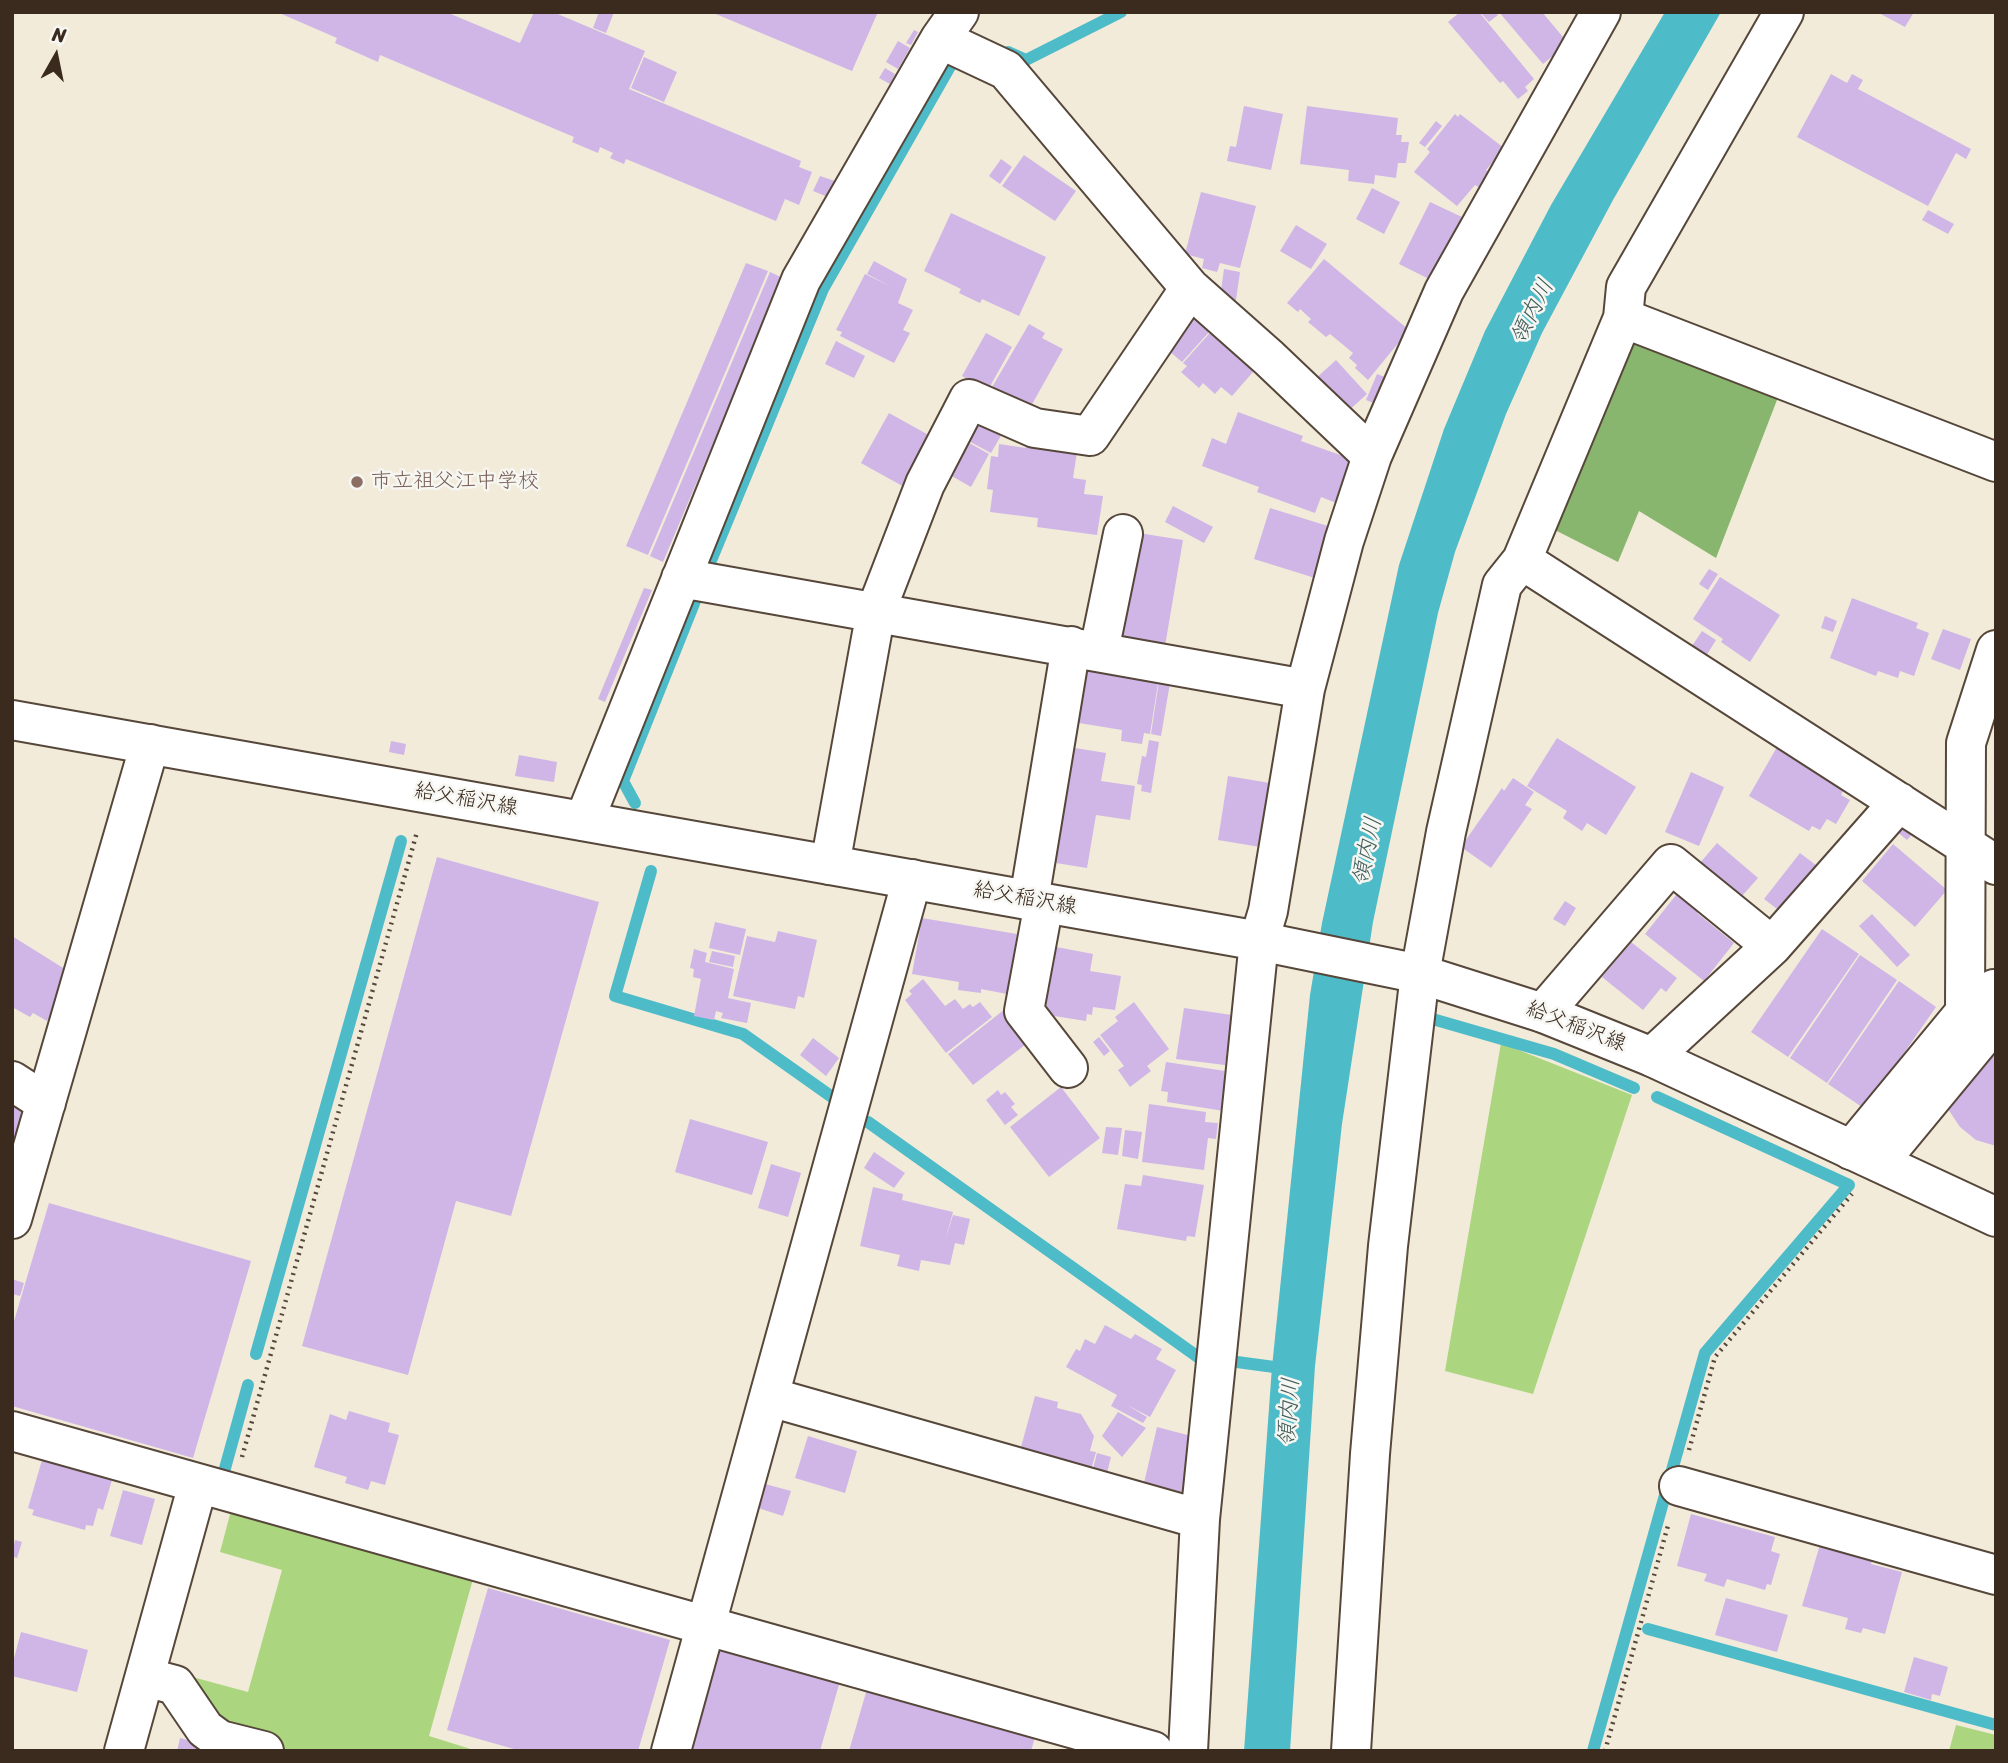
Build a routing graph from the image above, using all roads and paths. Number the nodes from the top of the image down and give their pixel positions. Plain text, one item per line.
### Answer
1 (1784, 12) edge
2 (1588, 18) edge
3 (950, 25) edge
4 (1190, 288) junction
5 (1623, 318) junction
6 (1372, 456) junction
7 (1996, 462) edge
8 (1123, 534) dead end
9 (1522, 560) junction
10 (681, 578) junction
11 (876, 611) junction
12 (1085, 649) junction
13 (1996, 650) edge
14 (1305, 689) junction
15 (12, 720) edge
16 (150, 744) junction
17 (428, 794) junction
18 (1899, 802) junction
19 (584, 821) junction
20 (1965, 843) junction
21 (830, 865) junction
22 (1996, 865) edge
23 (912, 879) junction
24 (1036, 901) junction
25 (1267, 942) junction
26 (1772, 946) junction
27 (1416, 973) junction
28 (1994, 989) edge
29 (1543, 1013) junction
30 (1652, 1057) junction
31 (1068, 1069) dead end
32 (12, 1081) edge
33 (46, 1103) junction
34 (1865, 1156) junction
35 (1996, 1217) edge
36 (12, 1219) edge
37 (770, 1398) junction
38 (12, 1431) edge
39 (1679, 1486) junction
40 (215, 1488) junction
41 (1200, 1519) junction
42 (1996, 1575) edge
43 (707, 1626) junction
44 (145, 1677) junction
45 (124, 1751) edge
46 (264, 1751) edge
47 (671, 1751) edge
48 (1153, 1751) edge
49 (1188, 1751) edge
50 (1351, 1751) edge
51 (1605, 1751) edge

1 - 5 street
2 - 6 street
3 - 4 street
3 - 10 street
4 - 6 street
4 - 11 street
5 - 7 street
5 - 9 street
6 - 14 street
8 - 12 street
9 - 18 street
9 - 27 street
10 - 11 street
10 - 19 street
11 - 12 street
11 - 21 street
12 - 14 street
12 - 24 street
13 - 20 street
14 - 25 street
15 - 16 street, 給父稲沢線
16 - 17 street, 給父稲沢線
16 - 33 street
17 - 19 street, 給父稲沢線
17 - 40 path
18 - 20 street
18 - 26 street
19 - 21 street, 給父稲沢線
20 - 22 street
20 - 34 street
21 - 23 street, 給父稲沢線
23 - 24 street, 給父稲沢線
23 - 37 street
24 - 25 street, 給父稲沢線
24 - 31 street
25 - 27 street, 給父稲沢線
25 - 41 street
26 - 29 street
26 - 30 street
27 - 29 street, 給父稲沢線
27 - 50 street
28 - 34 street
29 - 30 street, 給父稲沢線
30 - 34 street, 給父稲沢線
32 - 33 street
33 - 36 street
34 - 35 street, 給父稲沢線
34 - 39 path
37 - 41 street
37 - 43 street
38 - 40 street
39 - 42 street
39 - 51 path
40 - 43 street
40 - 44 street
41 - 49 street
43 - 47 street
43 - 48 street
44 - 45 street
44 - 46 street

